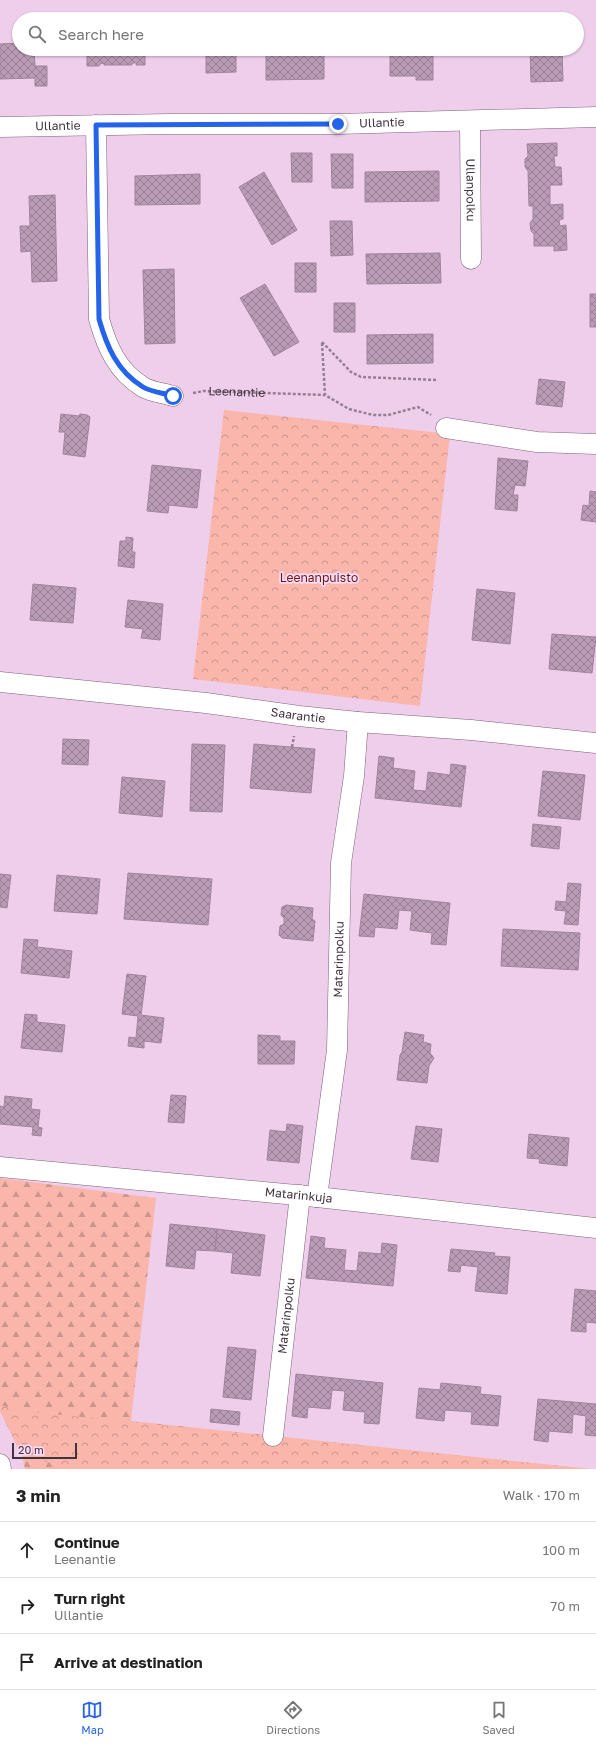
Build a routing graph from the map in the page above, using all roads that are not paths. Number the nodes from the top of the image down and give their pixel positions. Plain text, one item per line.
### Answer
1 (596, 117) edge
2 (470, 122) junction
3 (96, 125) junction
4 (0, 128) edge
5 (471, 259) dead end
6 (173, 396) road end
7 (446, 428) road end
8 (596, 444) edge
9 (0, 682) edge
10 (358, 722) junction
11 (596, 743) edge
12 (0, 1167) edge
13 (308, 1196) junction
14 (596, 1228) edge
15 (273, 1436) dead end
16 (0, 1464) edge
17 (2, 1469) edge

1 - 2 street, Ullantie
2 - 3 street, Ullantie
2 - 5 street, Ullanpolku
3 - 4 street, Ullantie
3 - 6 street
7 - 8 street
9 - 10 street, Saarantie
10 - 11 street, Saarantie
10 - 13 street, Matarinpolku
12 - 13 street, Matarinkuja
13 - 14 street, Matarinkuja
13 - 15 street, Matarinpolku
16 - 17 street

